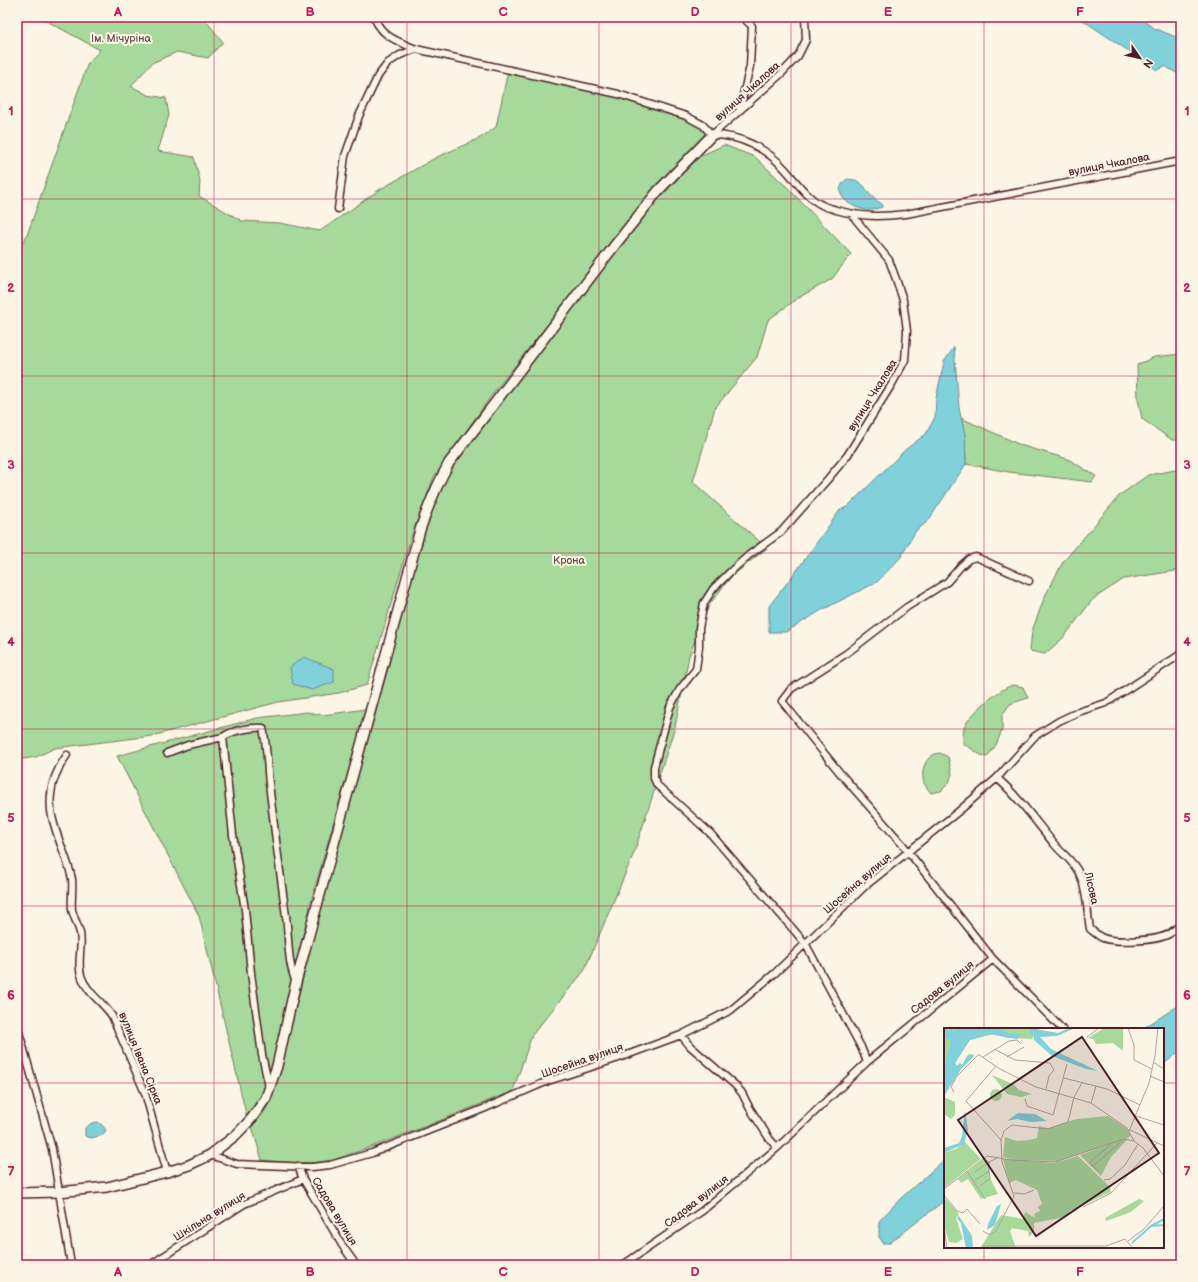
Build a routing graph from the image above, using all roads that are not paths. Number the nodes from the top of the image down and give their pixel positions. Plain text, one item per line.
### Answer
1 (374, 17) edge
2 (742, 17) edge
3 (752, 17) edge
4 (805, 17) edge
5 (752, 26) junction
6 (416, 49) junction
7 (739, 112) junction
8 (712, 135) junction
9 (1181, 161) edge
10 (338, 209) dead end
11 (852, 214) junction
12 (1029, 581) dead end
13 (1181, 654) edge
14 (223, 737) junction
15 (167, 753) dead end
16 (67, 755) dead end
17 (997, 778) junction
18 (908, 853) junction
19 (1181, 924) edge
20 (805, 943) junction
21 (993, 959) junction
22 (296, 982) junction
23 (17, 1025) edge
24 (1061, 1028) edge
25 (681, 1035) junction
26 (867, 1062) junction
27 (270, 1087) junction
28 (777, 1148) junction
29 (210, 1155) junction
30 (298, 1166) junction
31 (167, 1172) junction
32 (303, 1179) junction
33 (59, 1192) junction
34 (17, 1194) edge
35 (71, 1265) edge
36 (150, 1265) edge
37 (356, 1265) edge
38 (623, 1265) edge

1 - 6 street
2 - 5 street
3 - 5 street
4 - 7 street, вулиця Чкалова
5 - 7 street
6 - 8 street
6 - 10 street
7 - 8 street, вулиця Чкалова
8 - 11 street, вулиця Чкалова
8 - 22 street
9 - 11 street, вулиця Чкалова
11 - 20 street, вулиця Чкалова
12 - 18 street, Шосейна вулиця
13 - 17 street, Шосейна вулиця
14 - 15 street
14 - 22 street
14 - 27 street
16 - 31 street, вулиця Івана Сірка
17 - 18 street, Шосейна вулиця
17 - 19 street, Лісова
18 - 20 street, Шосейна вулиця
18 - 21 street, Шосейна вулиця
20 - 25 street, Шосейна вулиця
20 - 26 street
21 - 24 street, Шосейна вулиця
21 - 26 street, Садова вулиця
22 - 27 street
23 - 33 street
25 - 28 street
25 - 30 street, Шосейна вулиця
26 - 28 street, Садова вулиця
27 - 29 street
28 - 38 street, Садова вулиця
29 - 30 street, Шосейна вулиця
29 - 31 street
30 - 32 street, Садова вулиця
31 - 33 street
32 - 36 street, Шкільна вулиця
32 - 37 street, Садова вулиця
33 - 34 street
33 - 35 street

